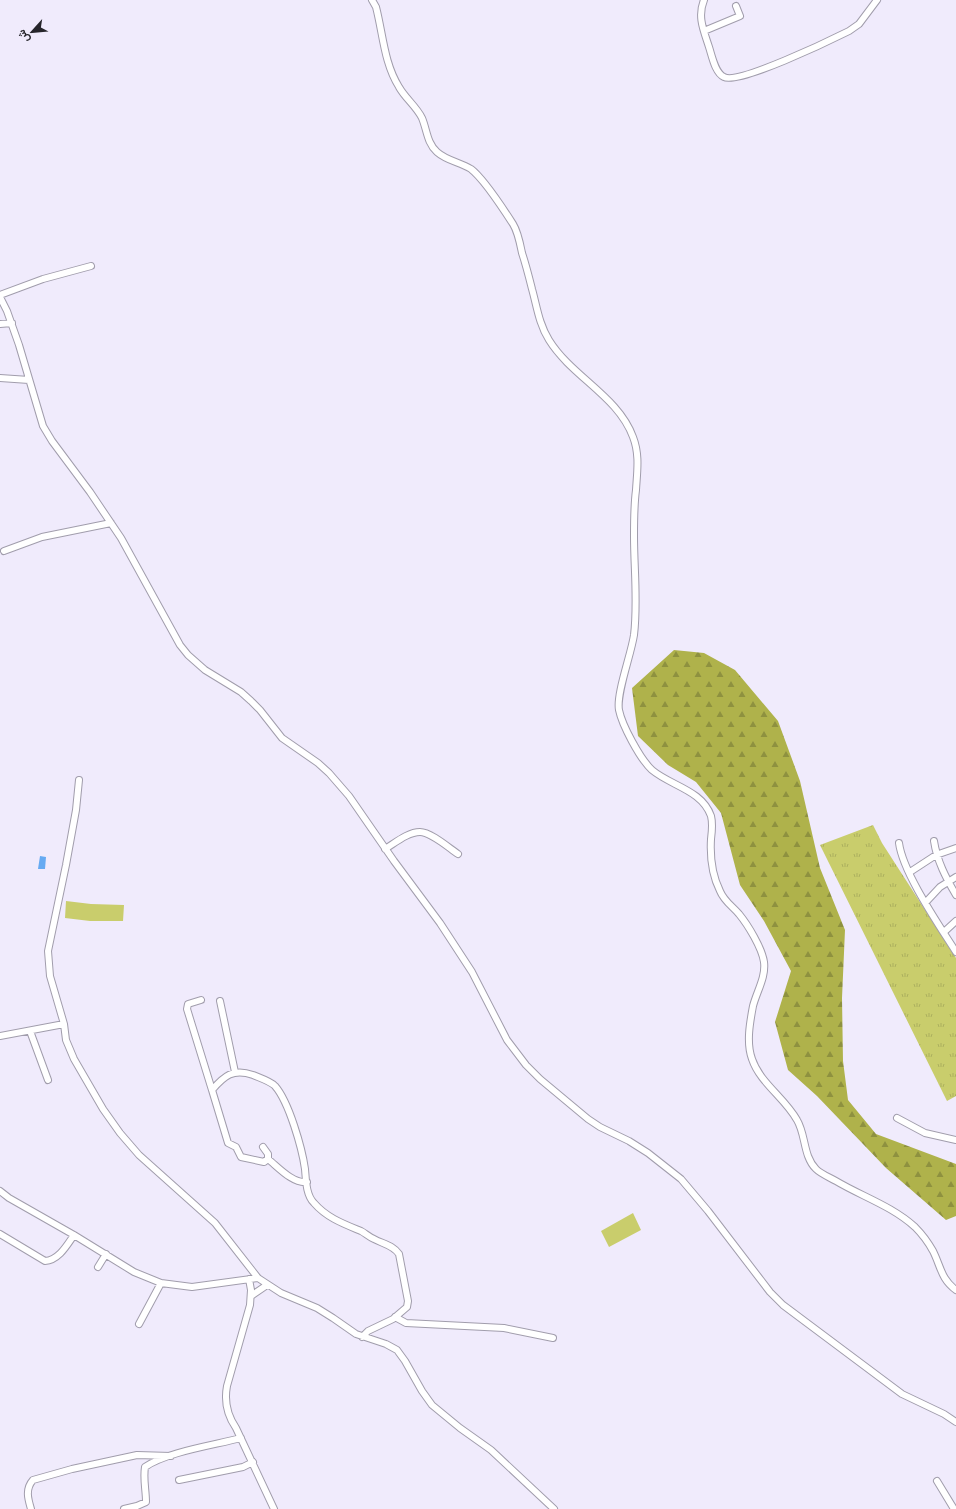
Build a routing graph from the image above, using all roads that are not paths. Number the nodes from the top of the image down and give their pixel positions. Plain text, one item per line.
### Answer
1 (372, 0) edge
2 (704, 0) edge
3 (877, 0) edge
4 (736, 6) dead end
5 (704, 31) junction
6 (91, 266) dead end
7 (0, 296) edge
8 (0, 324) edge
9 (12, 324) junction
10 (0, 378) edge
11 (30, 380) junction
12 (111, 523) junction
13 (4, 551) dead end
14 (79, 780) dead end
15 (934, 841) dead end
16 (899, 843) dead end
17 (956, 848) edge
18 (385, 849) junction
19 (458, 854) dead end
20 (936, 855) junction
21 (910, 872) junction
22 (956, 877) edge
23 (948, 882) junction
24 (956, 895) edge
25 (926, 902) junction
26 (956, 921) edge
27 (944, 932) junction
28 (956, 952) edge
29 (201, 1000) dead end
30 (220, 1001) dead end
31 (64, 1024) junction
32 (30, 1031) junction
33 (0, 1036) edge
34 (235, 1072) junction
35 (48, 1080) dead end
36 (212, 1090) junction
37 (897, 1118) dead end
38 (956, 1140) edge
39 (263, 1147) dead end
40 (268, 1159) junction
41 (306, 1182) junction
42 (0, 1191) edge
43 (0, 1234) edge
44 (74, 1235) junction
45 (106, 1254) junction
46 (98, 1267) dead end
47 (258, 1278) junction
48 (249, 1279) junction
49 (161, 1283) junction
50 (268, 1285) junction
51 (956, 1290) edge
52 (251, 1296) junction
53 (395, 1317) junction
54 (139, 1324) dead end
55 (362, 1337) junction
56 (553, 1338) dead end
57 (956, 1422) edge
58 (241, 1438) junction
59 (171, 1456) junction
60 (253, 1462) junction
61 (179, 1480) dead end
62 (937, 1481) dead end
63 (31, 1509) edge
64 (124, 1509) edge
65 (274, 1509) edge
66 (554, 1509) edge
67 (954, 1509) edge

1 - 51 street
2 - 5 street
3 - 5 street
4 - 5 street
6 - 7 street
7 - 9 street
8 - 9 street
9 - 11 street
10 - 11 street
11 - 12 street
12 - 13 street
12 - 18 street
14 - 31 street
15 - 20 street
16 - 21 street
17 - 20 street
18 - 19 street
18 - 57 street
20 - 21 street
20 - 23 street
21 - 25 street
22 - 23 street
23 - 24 street
23 - 25 street
25 - 27 street
26 - 27 street
27 - 28 street
29 - 36 street
30 - 34 street
31 - 32 street
31 - 47 street
32 - 33 street
32 - 35 street
34 - 36 street
34 - 41 street
36 - 40 street
37 - 38 street
39 - 40 street
40 - 41 street
41 - 53 street
42 - 44 street
43 - 44 street
44 - 45 street
45 - 46 street
45 - 49 street
47 - 48 street
47 - 50 street
48 - 49 street
48 - 52 street
49 - 54 street
50 - 52 street
50 - 55 street
52 - 58 street
53 - 55 street
53 - 56 street
55 - 66 street
58 - 59 street
58 - 60 street
59 - 63 street
59 - 64 street
60 - 61 street
60 - 65 street
62 - 67 street

